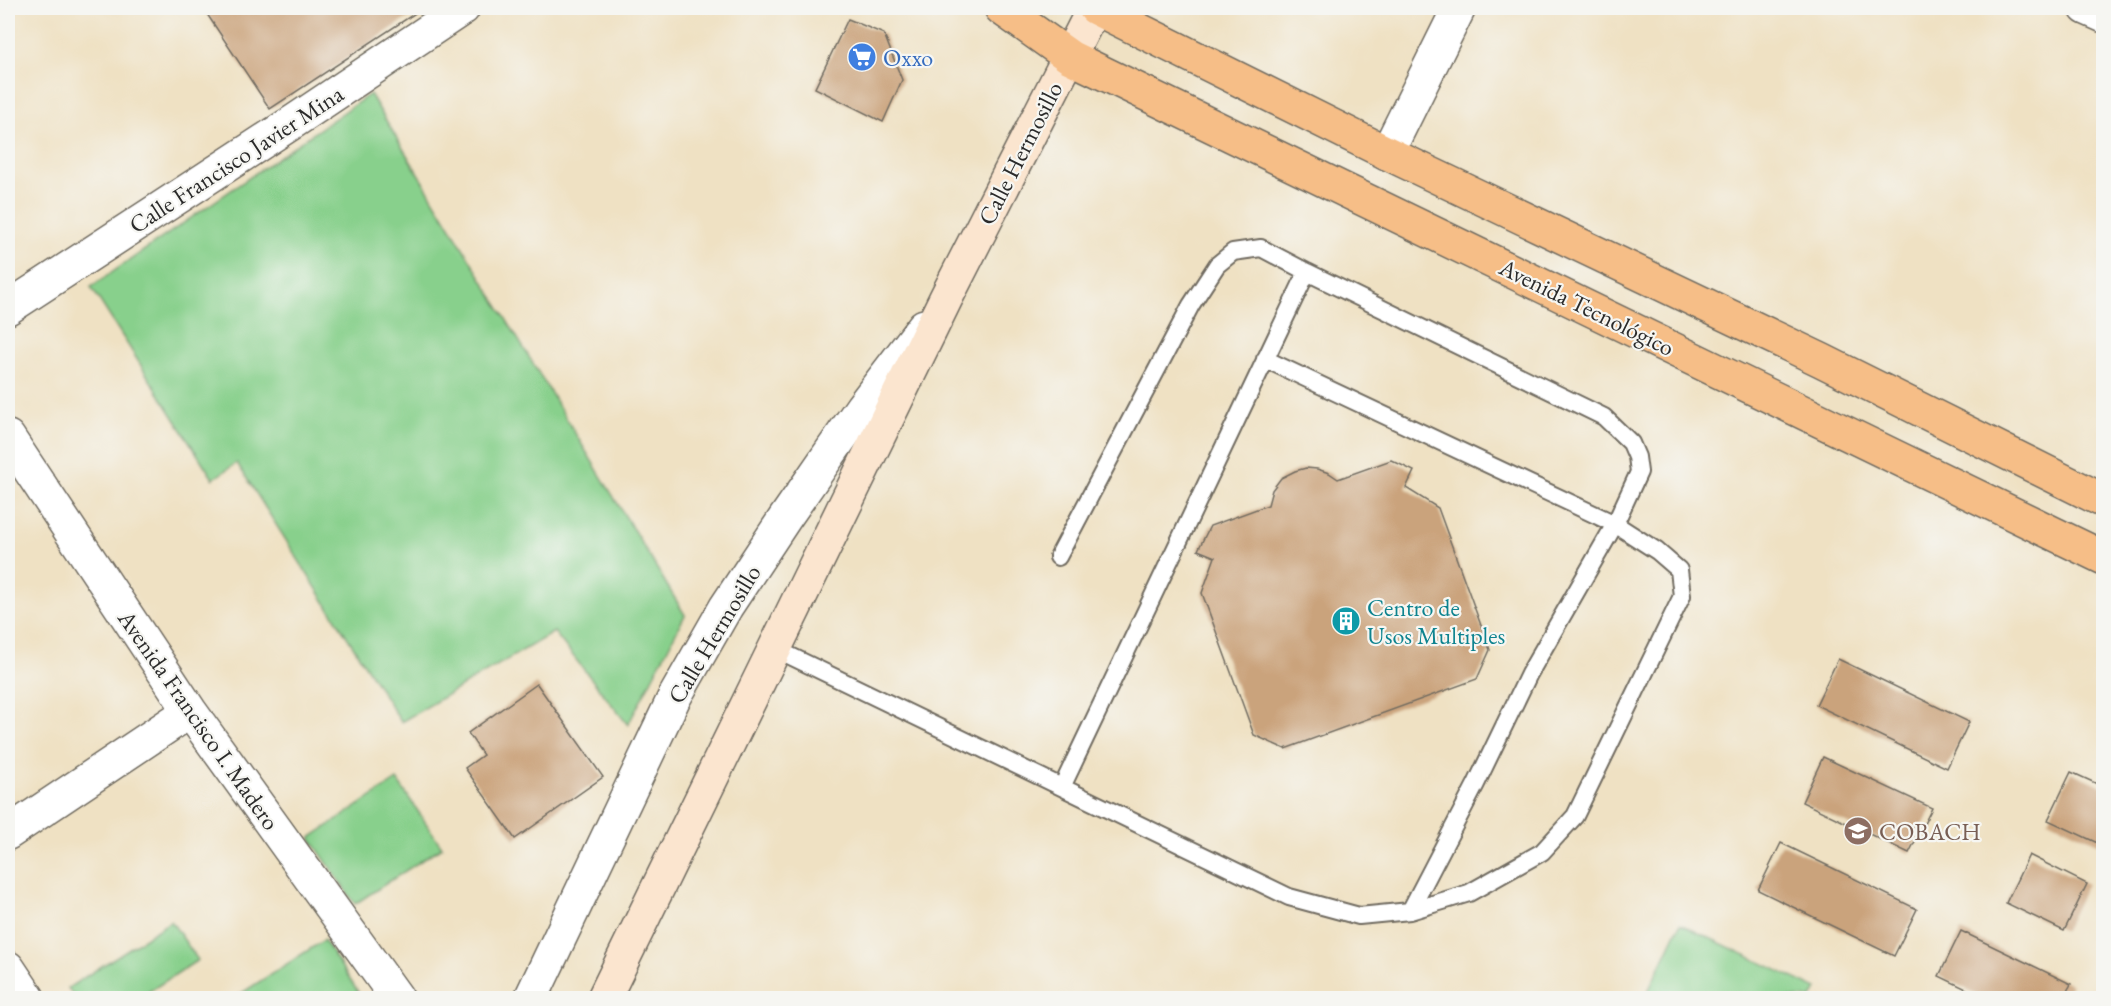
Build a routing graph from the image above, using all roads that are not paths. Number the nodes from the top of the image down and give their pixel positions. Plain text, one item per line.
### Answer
1 (463, 8) edge
2 (1001, 8) edge
3 (1094, 8) edge
4 (1459, 8) edge
5 (2086, 8) edge
6 (2103, 16) edge
7 (1070, 57) junction
8 (1387, 153) junction
9 (1307, 272) junction
10 (945, 298) junction
11 (8, 308) edge
12 (1265, 359) junction
13 (8, 437) edge
14 (2103, 501) edge
15 (1615, 524) junction
16 (1058, 557) dead end
17 (2103, 558) edge
18 (776, 648) junction
19 (190, 711) junction
20 (1062, 787) junction
21 (8, 833) edge
22 (1410, 911) junction
23 (8, 968) edge
24 (28, 999) edge
25 (397, 999) edge
26 (531, 999) edge
27 (604, 999) edge

1 - 11 street, Calle Francisco Javier Mina
2 - 7 main road, Avenida Tecnológico
3 - 7 main road, Calle Hermosillo
3 - 8 main road
4 - 8 street
5 - 6 street
7 - 10 main road, Calle Hermosillo
7 - 17 main road, Avenida Tecnológico
8 - 14 main road
9 - 12 lane
9 - 15 lane
9 - 16 lane
10 - 18 main road, Calle Hermosillo
10 - 26 street, Calle Hermosillo
12 - 15 lane
12 - 20 lane
13 - 19 street, Avenida Francisco I. Madero
15 - 22 lane
15 - 22 lane
18 - 20 lane
18 - 27 main road, Calle Hermosillo
19 - 21 street
19 - 25 street, Avenida Francisco I. Madero
20 - 22 lane
23 - 24 street

